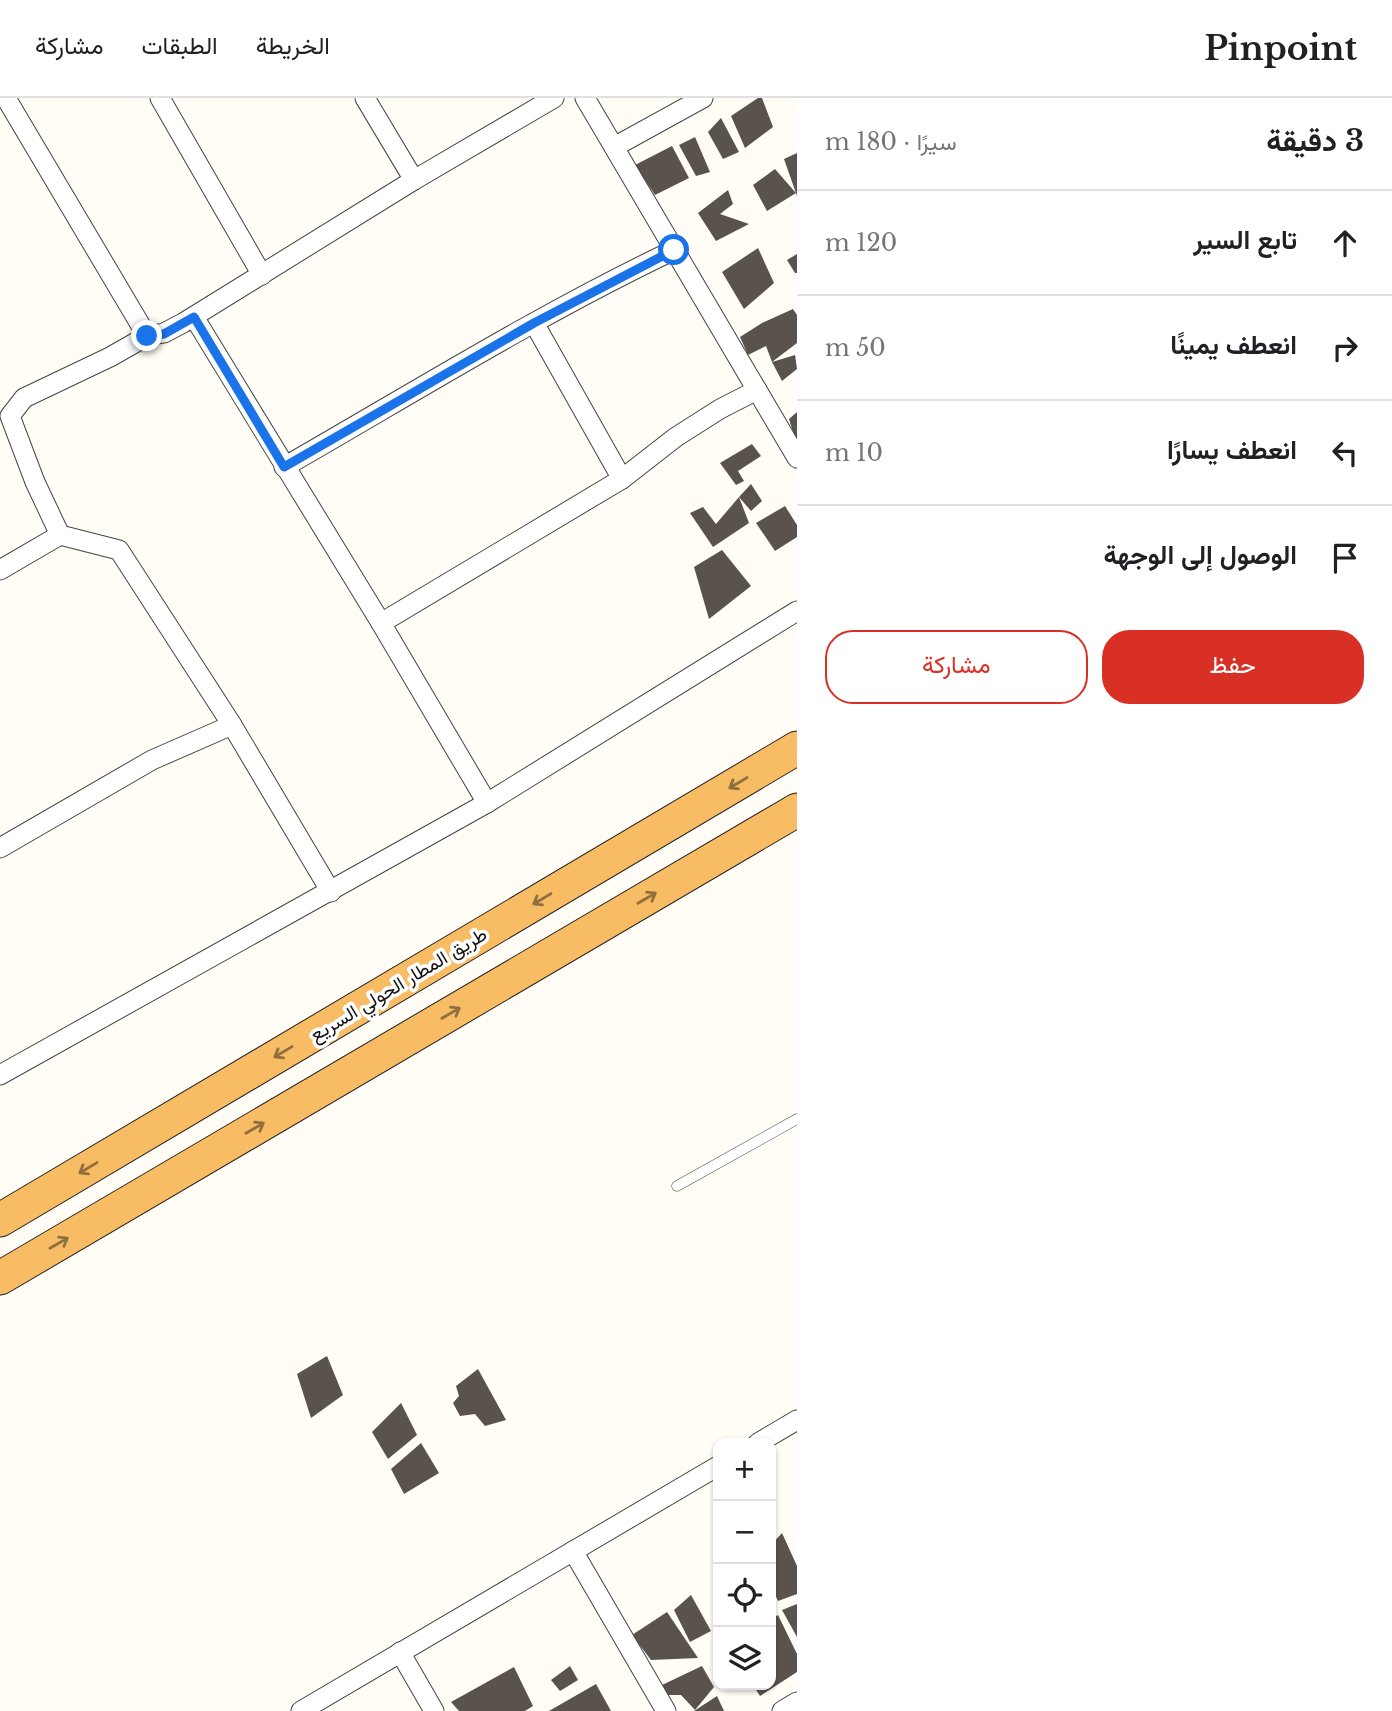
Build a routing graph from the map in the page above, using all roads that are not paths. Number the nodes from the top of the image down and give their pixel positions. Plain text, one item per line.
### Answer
1 (6, 98) edge
2 (160, 98) edge
3 (366, 98) edge
4 (554, 98) edge
5 (585, 98) edge
6 (703, 98) edge
7 (614, 147) junction
8 (414, 180) junction
9 (674, 250) junction
10 (262, 275) junction
11 (194, 317) junction
12 (534, 323) junction
13 (147, 336) junction
14 (757, 390) junction
15 (797, 458) edge
16 (284, 467) junction
17 (622, 479) junction
18 (60, 535) junction
19 (0, 570) edge
20 (797, 611) edge
21 (381, 623) junction
22 (232, 724) junction
23 (797, 748) edge
24 (487, 803) junction
25 (797, 810) edge
26 (0, 848) edge
27 (331, 892) junction
28 (0, 1075) edge
29 (797, 1119) edge
30 (677, 1186) dead end
31 (0, 1220) edge
32 (0, 1278) edge
33 (797, 1420) edge
34 (766, 1438) edge
35 (713, 1469) edge
36 (573, 1551) junction
37 (400, 1652) junction
38 (797, 1702) edge
39 (301, 1711) edge
40 (434, 1711) edge
41 (666, 1711) edge
42 (782, 1711) edge

1 - 13 street
2 - 10 street
3 - 8 street
4 - 8 street
5 - 7 street
6 - 7 street
7 - 9 street
8 - 10 street
9 - 12 street
9 - 14 street
10 - 11 street
11 - 13 street
11 - 16 street
12 - 16 street
12 - 17 street
13 - 18 street
14 - 15 street
14 - 17 street
16 - 21 street
17 - 21 street
18 - 19 street
18 - 22 street
20 - 24 street
21 - 24 street
22 - 26 street
22 - 27 street
23 -> 31 highway, طريق المطار الحولي السريع
24 - 27 street
32 -> 25 highway
27 - 28 street
29 - 30 lane
33 - 34 street
35 - 36 street
36 - 37 street
36 - 41 street
37 - 39 street
37 - 40 street
38 - 42 street

